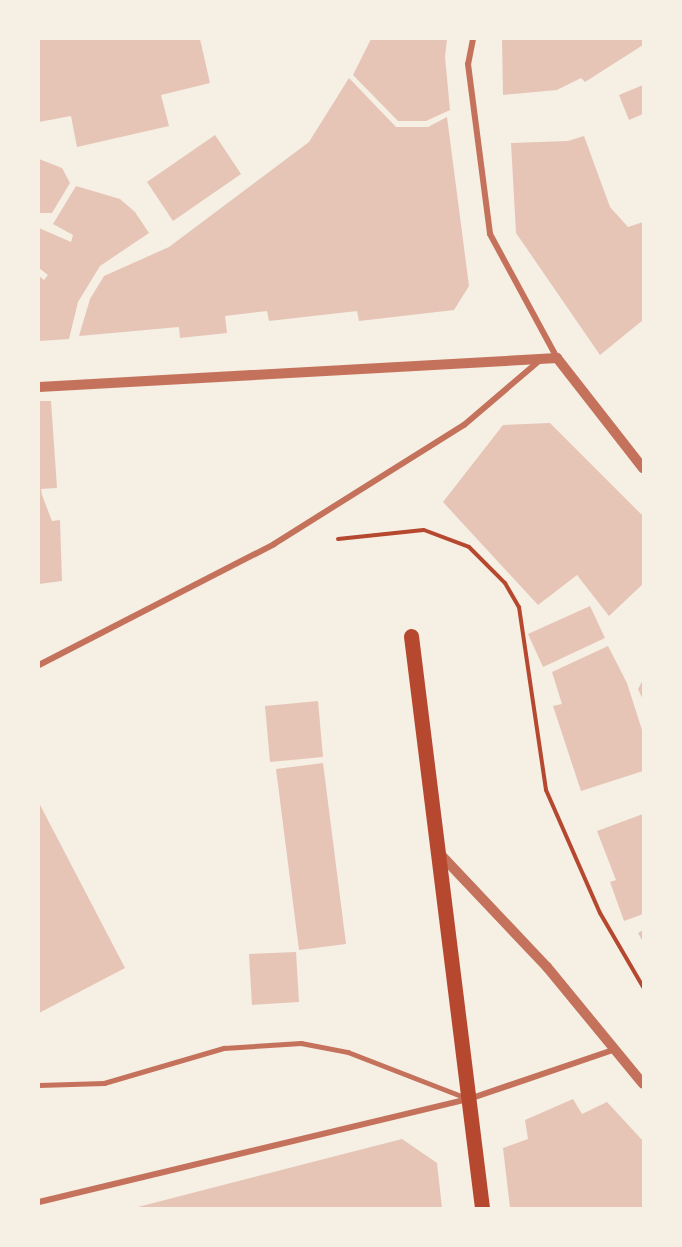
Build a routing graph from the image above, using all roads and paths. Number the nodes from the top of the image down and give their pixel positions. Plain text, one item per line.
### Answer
1 (473, 39) edge
2 (557, 358) junction
3 (541, 359) junction
4 (39, 387) edge
5 (643, 468) edge
6 (333, 540) dead end
7 (411, 636) dead end
8 (39, 665) edge
9 (441, 855) junction
10 (643, 987) edge
11 (613, 1050) junction
12 (643, 1084) edge
13 (39, 1085) edge
14 (469, 1099) junction
15 (39, 1202) edge
16 (482, 1208) edge

1 - 2 street
2 - 3 street
2 - 5 street
3 - 4 street
3 - 8 street
6 - 10 path
7 - 9 main road
9 - 11 street
9 - 14 main road
11 - 12 street
11 - 14 street
13 - 14 lane
14 - 15 street
14 - 16 main road

